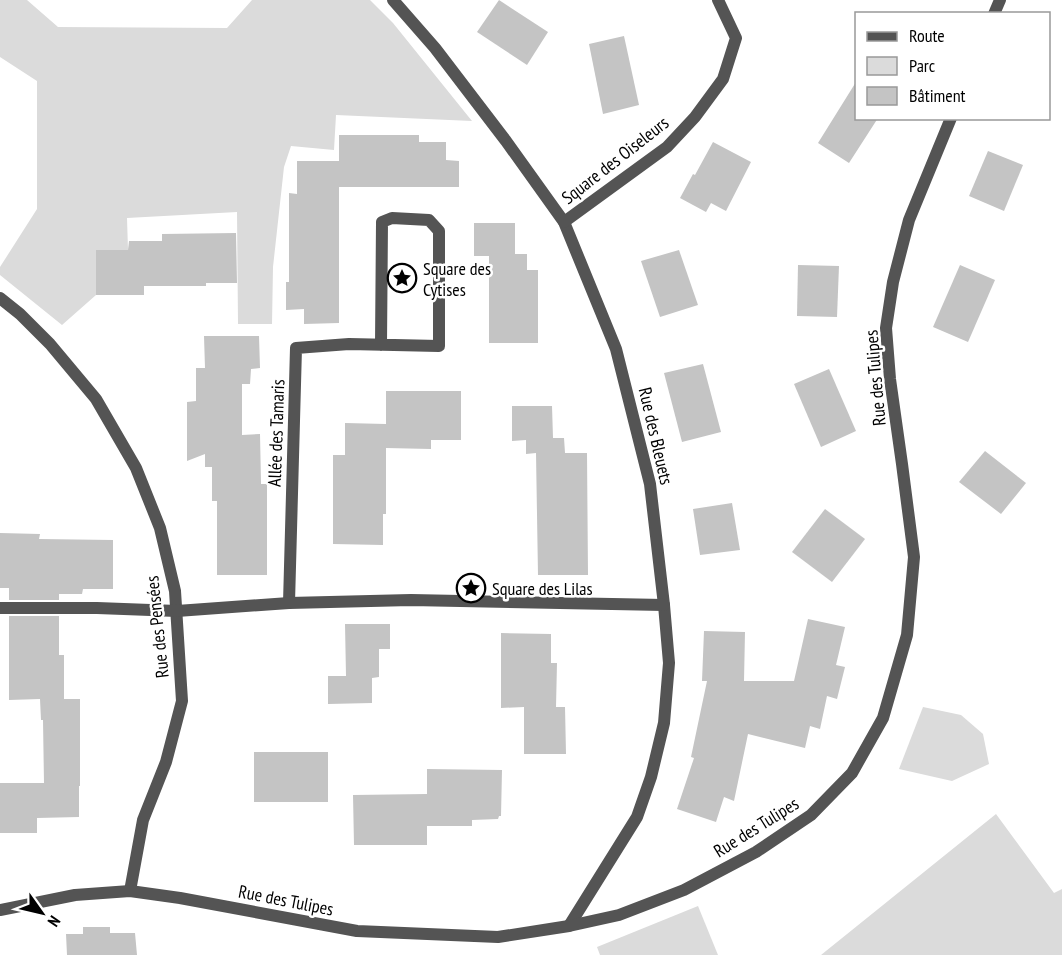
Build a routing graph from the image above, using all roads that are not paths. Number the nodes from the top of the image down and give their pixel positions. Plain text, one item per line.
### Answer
1 (393, 0) edge
2 (718, 0) edge
3 (950, 120) edge
4 (564, 222) junction
5 (0, 298) edge
6 (381, 345) junction
7 (289, 603) junction
8 (664, 605) junction
9 (0, 608) edge
10 (177, 610) junction
11 (130, 891) junction
12 (0, 910) edge
13 (569, 926) junction

1 - 4 street, Rue des Bleuets
2 - 4 street, Square des Oiseleurs
3 - 13 street, Rue des Tulipes
4 - 8 street, Rue des Bleuets
5 - 10 street, Rue des Pensées
6 - 6 street, Allée des Tamaris
6 - 7 street, Allée des Tamaris
7 - 8 street
7 - 10 street
8 - 13 street, Rue des Bleuets
9 - 10 street
10 - 11 street, Rue des Pensées
11 - 12 street, Rue des Tulipes
11 - 13 street, Rue des Tulipes

